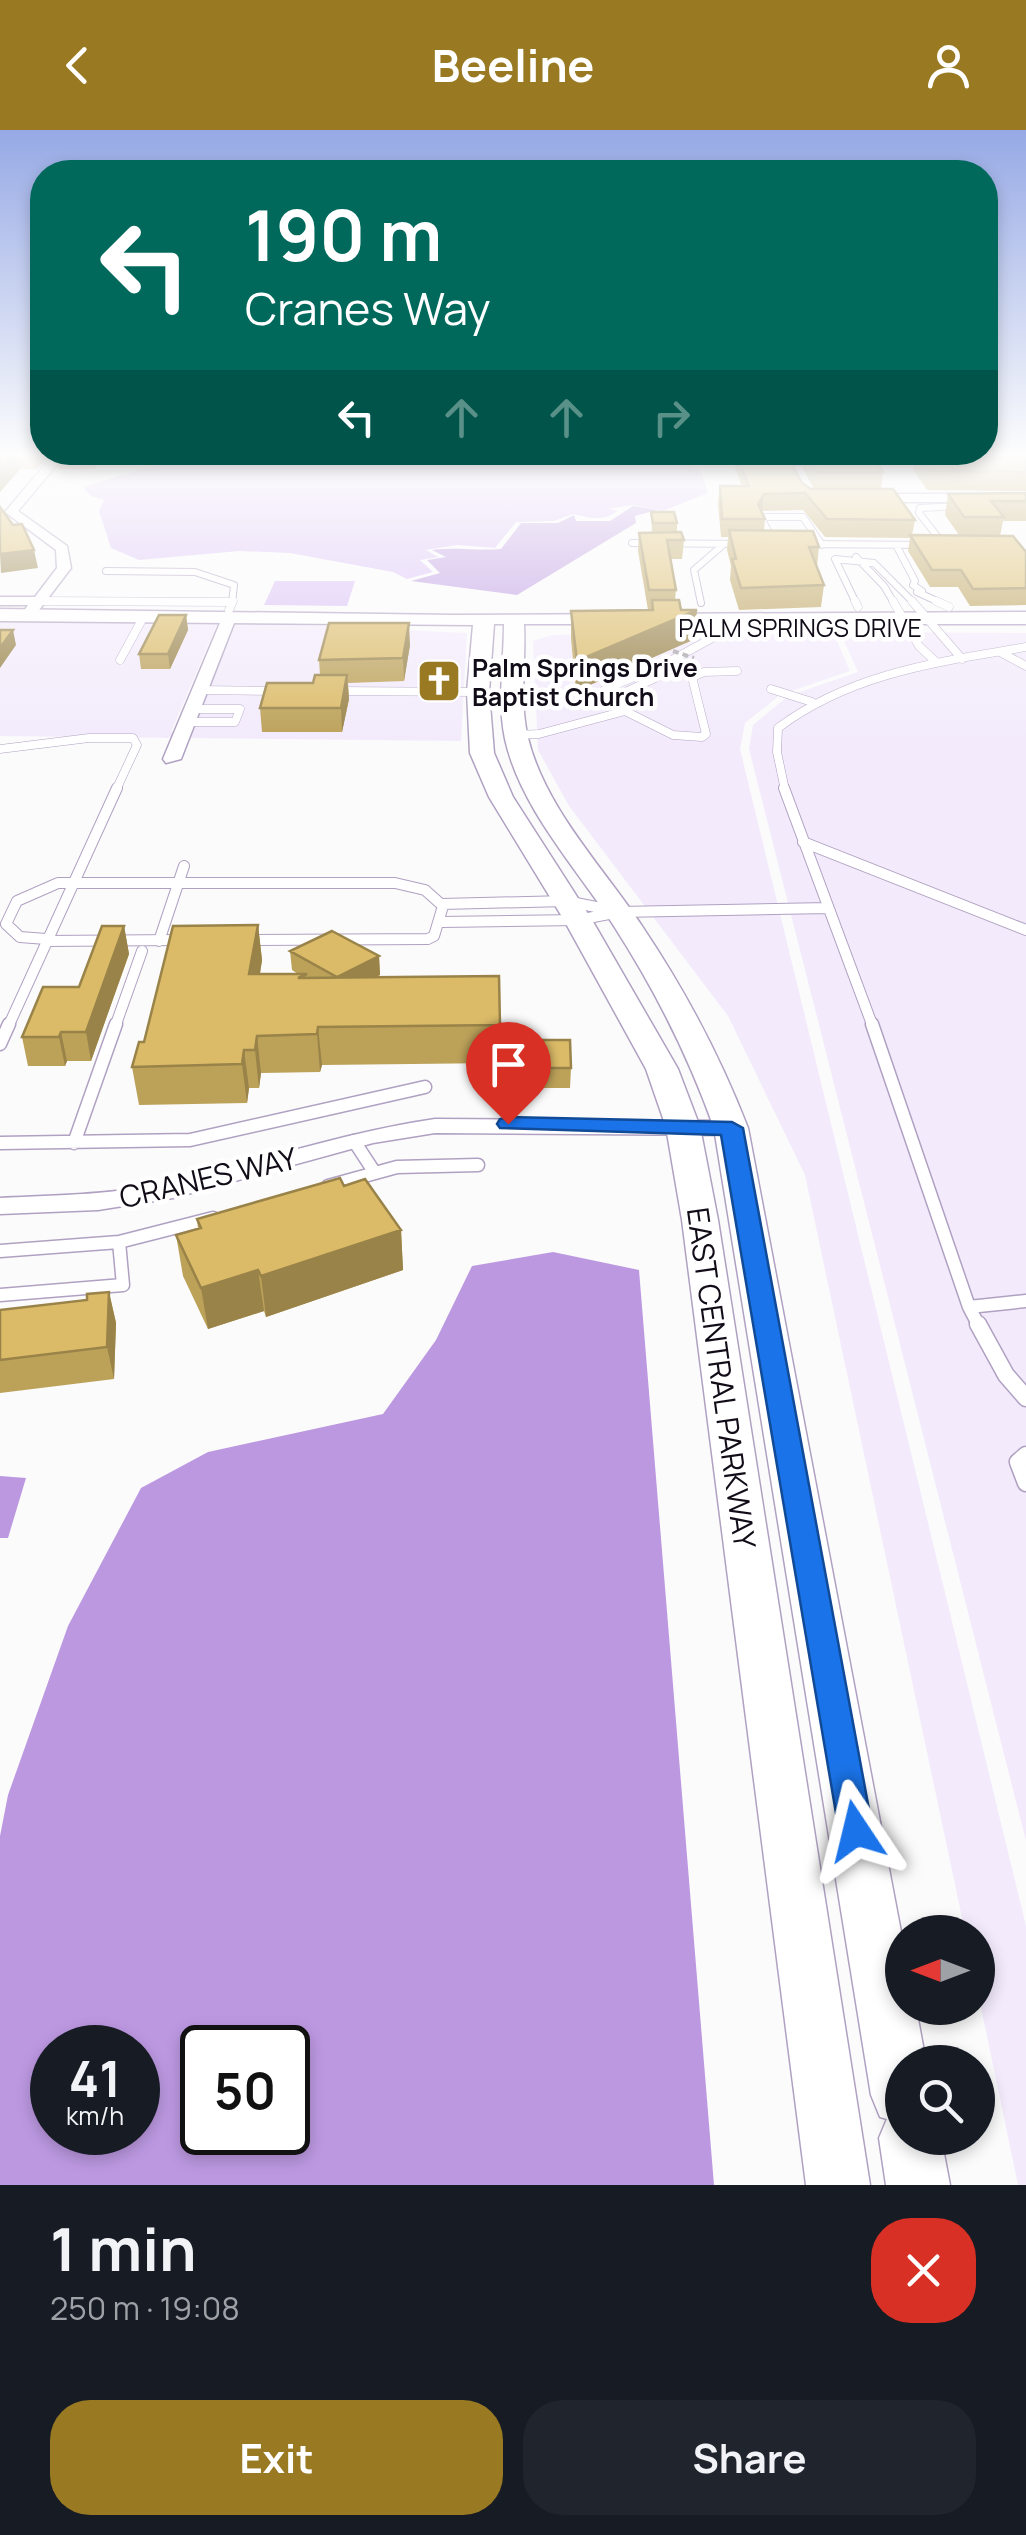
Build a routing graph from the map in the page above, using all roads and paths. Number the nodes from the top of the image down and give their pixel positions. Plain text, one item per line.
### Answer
1 (62, 551) edge
2 (716, 551) edge
3 (852, 551) edge
4 (899, 551) edge
5 (857, 559) junction
6 (106, 572) dead end
7 (922, 591) junction
8 (906, 594) junction
9 (891, 596) junction
10 (0, 601) edge
11 (700, 604) dead end
12 (858, 607) dead end
13 (949, 607) dead end
14 (33, 608) junction
15 (229, 610) junction
16 (0, 614) edge
17 (144, 616) junction
18 (1026, 618) edge
19 (483, 622) junction
20 (514, 622) junction
21 (915, 623) junction
22 (714, 627) junction
23 (1026, 627) edge
24 (1026, 647) edge
25 (1000, 652) junction
26 (694, 658) dead end
27 (962, 658) junction
28 (120, 660) dead end
29 (669, 662) junction
30 (936, 662) junction
31 (1026, 666) edge
32 (738, 671) dead end
33 (771, 689) dead end
34 (198, 690) junction
35 (286, 691) edge
36 (325, 691) edge
37 (478, 692) junction
38 (812, 702) junction
39 (625, 711) junction
40 (188, 716) junction
41 (516, 734) junction
42 (0, 749) edge
43 (172, 758) dead end
44 (803, 842) junction
45 (184, 866) dead end
46 (76, 884) junction
47 (179, 884) junction
48 (442, 904) junction
49 (828, 908) junction
50 (588, 911) junction
51 (441, 922) junction
52 (1026, 930) edge
53 (45, 940) junction
54 (159, 940) junction
55 (196, 940) edge
56 (232, 940) edge
57 (142, 951) dead end
58 (0, 1044) edge
59 (425, 1086) dead end
60 (707, 1128) junction
61 (354, 1141) junction
62 (0, 1143) edge
63 (74, 1143) junction
64 (478, 1165) dead end
65 (374, 1173) junction
66 (317, 1189) edge
67 (0, 1206) edge
68 (222, 1216) edge
69 (120, 1242) junction
70 (0, 1251) edge
71 (0, 1295) edge
72 (1026, 1302) edge
73 (970, 1307) junction
74 (1026, 1398) edge
75 (1026, 1456) edge
76 (1026, 1483) edge
77 (892, 2045) edge
78 (913, 2155) edge
79 (838, 2185) edge
80 (918, 2185) edge

1 - 14 street
2 - 11 lane
3 - 5 lane
4 - 7 lane
5 - 8 lane
5 - 9 lane
5 - 12 lane
6 - 15 lane
7 - 8 lane
7 - 13 lane
8 - 9 lane
8 - 21 lane
9 - 21 lane
10 - 14 street
14 - 15 lane
14 - 16 main road, PALM SPRINGS DRIVE
14 - 17 main road, PALM SPRINGS DRIVE
15 - 17 main road, PALM SPRINGS DRIVE
15 - 19 main road, PALM SPRINGS DRIVE
15 - 34 street
17 - 28 lane
18 - 21 main road, PALM SPRINGS DRIVE
19 - 20 main road, PALM SPRINGS DRIVE
19 - 37 main road, EAST CENTRAL PARKWAY
20 - 21 main road, PALM SPRINGS DRIVE
20 - 22 main road, PALM SPRINGS DRIVE
20 - 41 main road, EAST CENTRAL PARKWAY
21 - 22 main road, PALM SPRINGS DRIVE
21 - 23 main road, PALM SPRINGS DRIVE
21 - 27 lane
21 - 30 lane
22 - 29 lane
24 - 25 lane
25 - 27 lane
25 - 31 lane
26 - 29 path, bridge
27 - 30 lane
29 - 39 lane
30 - 38 lane
32 - 39 lane
33 - 38 lane
34 - 35 lane
34 - 40 street
36 - 37 lane
37 - 50 main road, EAST CENTRAL PARKWAY
38 - 44 lane
39 - 41 lane
40 - 40 lane
40 - 43 street
41 - 50 main road, EAST CENTRAL PARKWAY
42 - 46 lane
44 - 49 lane
44 - 52 lane
45 - 47 lane
46 - 47 lane
46 - 53 lane
46 - 53 lane
47 - 48 lane
47 - 54 lane
48 - 50 lane
48 - 51 lane
49 - 50 lane
49 - 73 lane
50 - 51 lane
50 - 60 main road, EAST CENTRAL PARKWAY
51 - 56 lane
53 - 54 lane
53 - 58 lane
54 - 55 lane
57 - 63 lane
59 - 63 lane
60 - 61 street, CRANES WAY
60 - 77 main road, EAST CENTRAL PARKWAY
60 - 79 main road, EAST CENTRAL PARKWAY
61 - 65 lane
61 - 67 street, CRANES WAY
62 - 63 lane
64 - 65 lane, CRANES WAY
65 - 66 lane, CRANES WAY
68 - 69 lane, CRANES WAY
69 - 70 lane, CRANES WAY
69 - 71 lane, CRANES WAY
72 - 73 lane
73 - 74 lane
75 - 76 lane
78 - 80 main road

